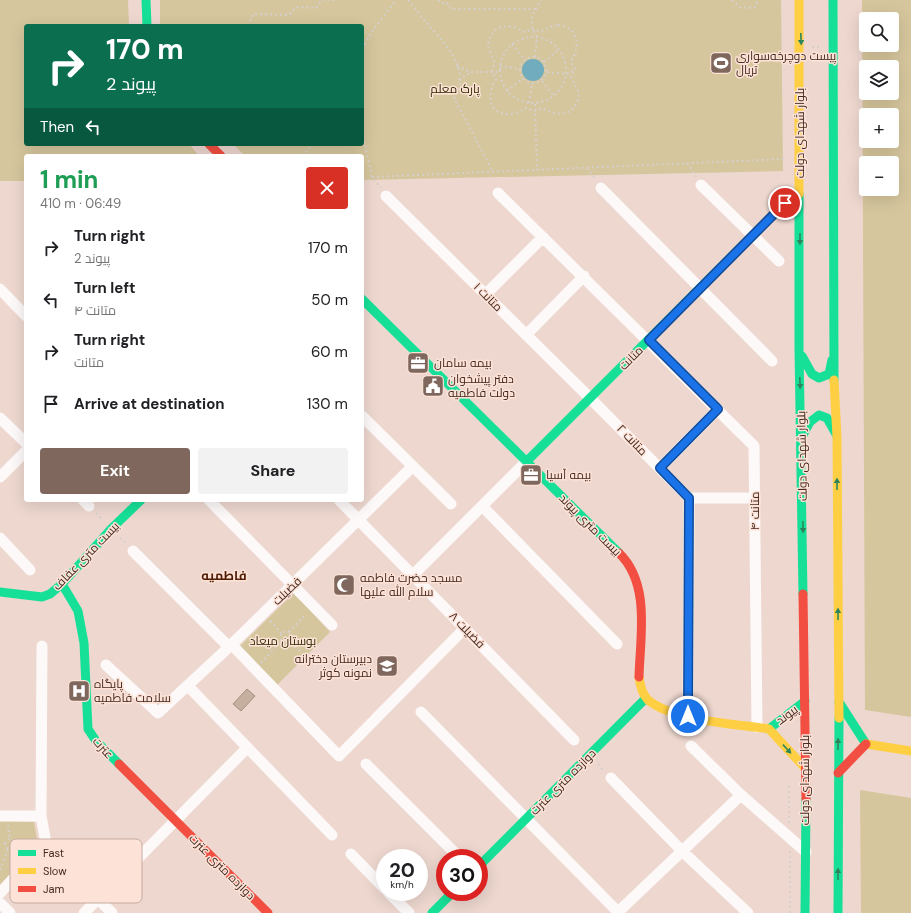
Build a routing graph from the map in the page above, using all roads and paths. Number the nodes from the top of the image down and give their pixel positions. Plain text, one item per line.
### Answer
1 (146, 0) edge
2 (338, 0) edge
3 (396, 0) edge
4 (408, 0) edge
5 (438, 0) edge
6 (541, 0) edge
7 (758, 0) edge
8 (833, 0) edge
9 (734, 1) edge
10 (799, 2) edge
11 (536, 9) junction
12 (147, 24) edge
13 (249, 24) edge
14 (532, 29) junction
15 (537, 37) junction
16 (512, 44) junction
17 (364, 46) edge
18 (801, 46) junction
19 (834, 47) junction
20 (559, 49) junction
21 (535, 57) junction
22 (525, 60) junction
23 (544, 62) junction
24 (457, 66) junction
25 (500, 66) junction
26 (520, 69) junction
27 (575, 69) junction
28 (492, 71) junction
29 (471, 72) junction
30 (500, 72) junction
31 (547, 72) junction
32 (567, 74) junction
33 (523, 78) junction
34 (459, 80) junction
35 (542, 81) junction
36 (532, 83) junction
37 (507, 91) junction
38 (554, 96) junction
39 (530, 103) junction
40 (535, 104) junction
41 (534, 111) junction
42 (364, 140) edge
43 (211, 146) edge
44 (311, 146) edge
45 (219, 154) edge
46 (304, 154) edge
47 (785, 159) dead end
48 (687, 163) junction
49 (587, 168) junction
50 (537, 170) junction
51 (493, 172) junction
52 (372, 177) junction
53 (701, 185) joint
54 (601, 188) joint
55 (498, 193) dead end
56 (386, 196) joint
57 (785, 203) dead end
58 (753, 235) junction
59 (543, 237) junction
60 (779, 261) dead end
61 (584, 276) junction
62 (700, 288) junction
63 (0, 289) edge
64 (486, 294) junction
65 (364, 301) edge
66 (24, 314) edge
67 (526, 334) junction
68 (649, 340) junction
69 (799, 349) junction
70 (833, 351) junction
71 (772, 361) dead end
72 (590, 398) junction
73 (718, 409) junction
74 (0, 418) edge
75 (364, 418) edge
76 (802, 437) junction
77 (837, 437) junction
78 (24, 441) edge
79 (24, 453) edge
80 (527, 461) junction
81 (413, 466) junction
82 (660, 468) junction
83 (0, 477) edge
84 (689, 498) junction
85 (755, 498) junction
86 (139, 502) edge
87 (211, 502) edge
88 (342, 502) edge
89 (86, 503) edge
90 (451, 504) dead end
91 (482, 506) junction
92 (359, 520) junction
93 (111, 529) junction
94 (0, 538) edge
95 (133, 551) joint
96 (30, 570) dead end
97 (413, 575) junction
98 (62, 584) junction
99 (293, 585) junction
100 (0, 592) edge
101 (314, 606) junction
102 (263, 614) junction
103 (332, 625) dead end
104 (465, 628) junction
105 (289, 632) junction
106 (281, 633) junction
107 (281, 641) junction
108 (291, 643) junction
109 (617, 644) dead end
110 (42, 646) dead end
111 (230, 646) junction
112 (303, 654) dead end
113 (106, 665) dead end
114 (255, 669) junction
115 (188, 686) junction
116 (646, 698) junction
117 (805, 701) junction
118 (839, 702) junction
119 (420, 712) dead end
120 (688, 716) junction
121 (757, 727) junction
122 (769, 729) junction
123 (574, 740) dead end
124 (866, 744) junction
125 (691, 746) dead end
126 (247, 748) junction
127 (911, 752) edge
128 (589, 756) junction
129 (366, 764) dead end
130 (805, 768) junction
131 (838, 773) junction
132 (611, 778) joint
133 (741, 795) junction
134 (0, 816) edge
135 (41, 816) junction
136 (527, 818) junction
137 (176, 821) junction
138 (332, 835) dead end
139 (10, 839) edge
140 (45, 839) edge
141 (0, 844) edge
142 (5, 844) junction
143 (8, 849) joint
144 (451, 849) edge
145 (682, 852) junction
146 (806, 852) junction
147 (351, 854) dead end
148 (142, 855) edge
149 (488, 857) edge
150 (0, 870) edge
151 (376, 880) edge
152 (10, 882) edge
153 (0, 893) edge
154 (397, 901) edge
155 (444, 901) edge
156 (0, 903) edge
157 (94, 903) edge
158 (102, 903) edge
159 (10, 913) edge
160 (84, 913) edge
161 (112, 913) edge
162 (268, 913) edge
163 (408, 913) edge
164 (432, 913) edge
165 (618, 913) edge
166 (748, 913) edge
167 (805, 913) edge
168 (838, 913) edge

1 - 12 street
2 - 13 path
3 - 17 path
4 - 24 path
5 - 11 path
6 - 11 path
7 - 9 path
8 - 19 street
10 -> 18 street, بلوار شهدای دولت
11 - 14 path
14 - 15 path
14 - 27 path
14 - 28 path
15 - 16 path
15 - 20 path
15 - 21 path
16 - 22 path
16 - 25 path
18 - 19 path
18 -> 69 street, بلوار شهدای دولت
19 - 70 street
20 - 23 path
20 - 32 path
21 - 22 path
21 - 23 path
22 - 26 path
23 - 31 path
24 - 29 path
24 - 34 path
25 - 26 path
25 - 30 path
26 - 33 path
27 - 32 path
27 - 41 path
28 - 29 path
28 - 30 path
28 - 41 path
29 - 34 path
30 - 37 path
31 - 32 path
31 - 35 path
32 - 38 path
33 - 36 path
33 - 37 path
34 - 51 path
35 - 36 path
35 - 38 path
36 - 39 path
37 - 39 path
38 - 40 path
39 - 40 path
40 - 41 path
41 - 50 path
42 - 52 path
43 - 45 street
44 - 46 path
47 - 48 path
48 - 49 path
48 - 53 path
49 - 50 path
49 - 54 path
50 - 51 path
51 - 52 path
52 - 56 path
53 - 58 street
54 - 62 street
55 - 59 street, متانت ۴
56 - 64 street, متانت ۱
57 - 58 street, متانت
58 - 60 street
58 - 62 street, متانت
59 - 61 street, متانت ۴
59 - 64 street
61 - 67 street
61 - 68 street, متانت ۴
62 - 68 street, متانت
62 - 71 street
63 - 66 street
64 - 67 street, متانت ۱
65 - 80 street, بیست متری پیوند
67 - 72 street, متانت ۱
68 - 72 street, متانت
68 - 73 street, متانت ۴
69 - 70 street
69 -> 76 street, بلوار شهدای دولت
70 - 77 street
72 - 80 street, متانت
72 - 82 street, متانت ۲
73 - 82 street
73 - 85 street, متانت ۴
74 - 78 street
75 - 81 street
76 - 77 street
76 -> 117 street, بلوار شهدای دولت
118 -> 77 street
79 - 83 street
80 - 91 street
80 - 116 street, بیست متری پیوند
81 - 90 street
81 - 92 street, فضیلت
82 - 84 street, متانت ۲
84 - 85 street
84 - 120 street
85 - 121 street, متانت ۴
86 - 93 street, بیست متری عفاف
87 - 99 street
88 - 92 street, فضیلت ۸
89 - 93 path
91 - 97 street
91 - 109 street
92 - 97 street, فضیلت ۸
92 - 99 street, فضیلت
93 - 95 path
93 - 98 street, بیست متری عفاف
94 - 96 street
95 - 111 street
97 - 104 street, فضیلت ۸
98 - 100 street, بیست متری عفاف
98 - 137 street, عترت
99 - 101 street
99 - 102 street, فضیلت
101 - 103 street
101 - 105 path
102 - 106 path
102 - 111 street, فضیلت
104 - 114 street
104 - 123 street, فضیلت ۸
105 - 106 path
105 - 108 path
106 - 107 path
107 - 108 path
107 - 114 path
108 - 112 path
110 - 135 street
111 - 114 street
111 - 115 street, فضیلت
113 - 115 street, فضیلت
115 - 126 street
116 - 120 street
116 - 128 street, دوازده متری عترت
117 - 122 street, پیوند
117 - 130 street, بلوار شهدای دولت
118 - 124 street
131 -> 118 street
119 - 136 street
120 - 121 street
121 - 122 street
122 -> 130 street
124 - 127 street
124 - 131 street
125 - 133 street
126 - 137 street
126 - 138 street
128 - 132 path
128 - 136 street, دوازده متری عترت
129 - 144 street
130 - 146 street, بلوار شهدای دولت
168 -> 131 street
132 - 145 street
133 - 145 street
133 - 146 street
134 - 135 street
135 - 140 street
136 - 149 street, دوازده متری عترت
136 - 165 street
137 - 148 street
137 - 162 street, دوازده متری عترت
139 - 142 path
141 - 142 path
142 - 143 path
143 - 150 path
145 - 165 street
145 - 166 street
146 - 167 street, بلوار شهدای دولت
147 - 151 street
152 - 153 street
154 - 163 street
155 - 164 street
156 - 159 street
157 - 160 street
158 - 161 street

